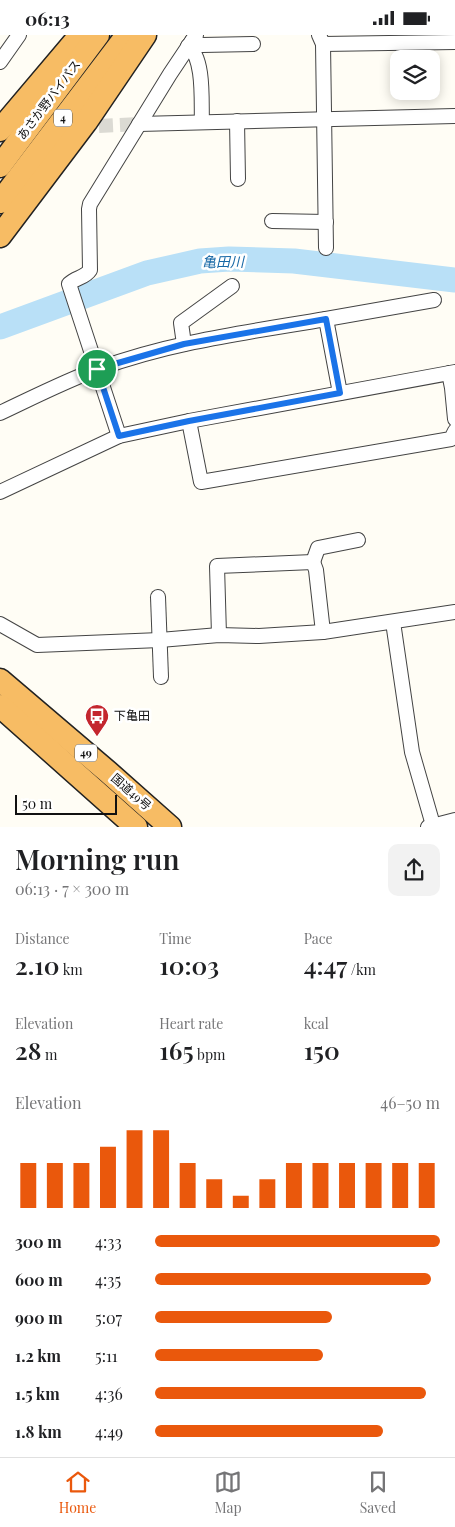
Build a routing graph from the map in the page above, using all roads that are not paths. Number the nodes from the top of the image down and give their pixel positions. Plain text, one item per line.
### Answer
1 (20, 35) edge
2 (80, 35) edge
3 (98, 35) edge
4 (126, 35) edge
5 (145, 35) edge
6 (321, 40) edge
7 (192, 41) edge
8 (455, 42) edge
9 (253, 44) dead end
10 (0, 62) edge
11 (455, 116) edge
12 (324, 119) junction
13 (237, 121) junction
14 (202, 122) junction
15 (139, 124) junction
16 (0, 130) edge
17 (0, 166) edge
18 (238, 179) dead end
19 (0, 202) edge
20 (272, 221) dead end
21 (326, 222) junction
22 (0, 236) edge
23 (326, 248) dead end
24 (232, 286) dead end
25 (434, 300) dead end
26 (326, 319) junction
27 (184, 344) junction
28 (97, 369) junction
29 (452, 373) edge
30 (340, 393) junction
31 (0, 413) edge
32 (455, 419) edge
33 (189, 421) junction
34 (455, 431) edge
35 (119, 436) junction
36 (0, 492) edge
37 (358, 540) dead end
38 (314, 562) junction
39 (158, 597) dead end
40 (455, 612) edge
41 (393, 622) junction
42 (0, 624) edge
43 (323, 632) junction
44 (219, 635) junction
45 (160, 639) junction
46 (161, 677) dead end
47 (0, 680) edge
48 (0, 706) edge
49 (455, 820) edge
50 (431, 826) edge
51 (136, 827) edge
52 (170, 827) edge

1 - 10 street
2 - 16 highway
3 - 17 highway, あさか野バイパス / 4
4 - 19 highway, あさか野バイパス / 4
5 - 22 highway
6 - 8 street
6 - 12 street
7 - 9 street
7 - 14 street
7 - 15 street
11 - 12 street
12 - 13 street
12 - 21 street
13 - 14 street
13 - 18 street
14 - 15 street
15 - 28 street
20 - 21 street
21 - 23 street
24 - 27 street
25 - 26 street
26 - 27 street
26 - 30 street
27 - 28 street
28 - 31 street
28 - 35 street
29 - 30 street
29 - 32 street
30 - 33 street
33 - 34 street
33 - 35 street
35 - 36 street
37 - 38 street
38 - 43 street
38 - 44 street
39 - 45 street
40 - 41 street
41 - 43 street
41 - 50 street
42 - 45 street
43 - 44 street
44 - 45 street
45 - 46 street
47 - 52 highway, 国道49号 / 49
48 - 51 highway, 国道49号 / 49
49 - 50 street

